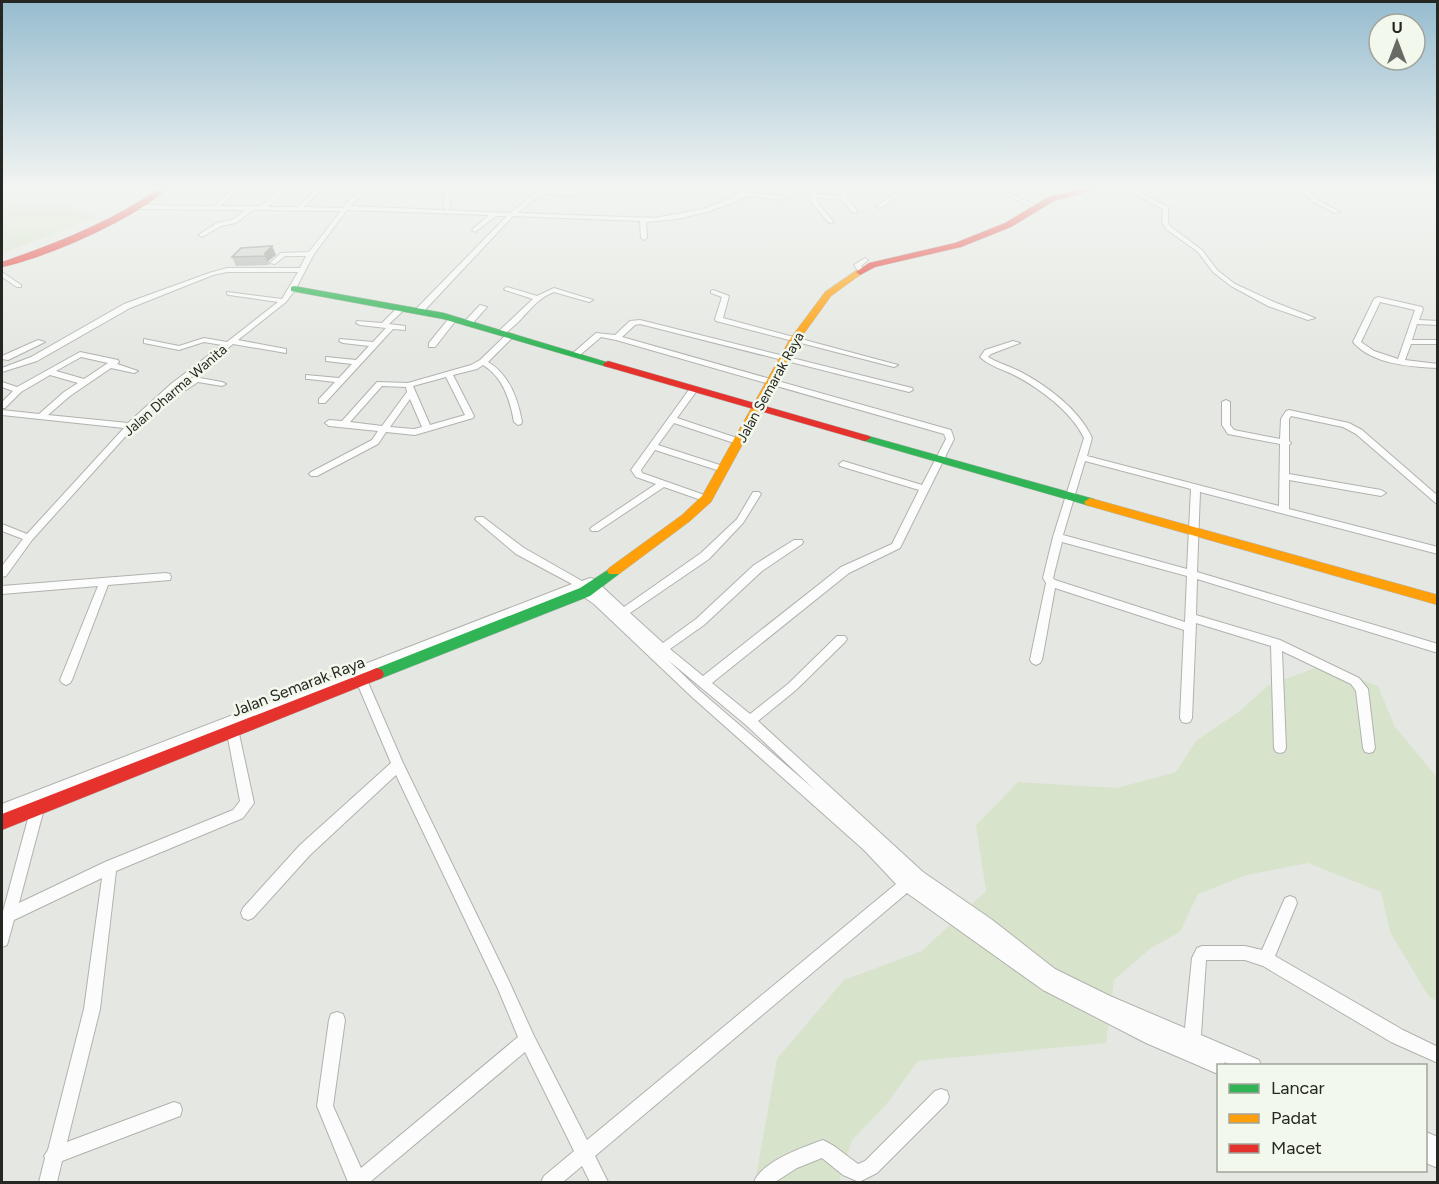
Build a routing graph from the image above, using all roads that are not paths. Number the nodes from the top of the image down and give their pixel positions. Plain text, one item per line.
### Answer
1 (57, 243) edge
2 (317, 243) edge
3 (485, 243) edge
4 (963, 243) edge
5 (1189, 243) edge
6 (310, 254) junction
7 (273, 263) dead end
8 (2, 265) edge
9 (301, 270) junction
10 (2, 274) edge
11 (19, 286) dead end
12 (294, 289) junction
13 (507, 289) dead end
14 (713, 292) dead end
15 (228, 293) dead end
16 (538, 298) junction
17 (589, 300) dead end
18 (284, 301) junction
19 (483, 307) dead end
20 (402, 308) junction
21 (420, 310) junction
22 (1311, 318) dead end
23 (453, 319) junction
24 (1415, 322) junction
25 (360, 323) dead end
26 (468, 323) junction
27 (1437, 323) edge
28 (387, 326) junction
29 (402, 328) dead end
30 (507, 334) junction
31 (617, 338) junction
32 (795, 339) junction
33 (343, 340) dead end
34 (147, 341) dead end
35 (41, 342) dead end
36 (229, 342) junction
37 (1407, 342) junction
38 (1437, 342) edge
39 (1016, 343) dead end
40 (374, 344) junction
41 (432, 345) dead end
42 (283, 351) dead end
43 (577, 353) junction
44 (3, 358) edge
45 (329, 359) dead end
46 (785, 359) junction
47 (1401, 361) junction
48 (356, 362) junction
49 (483, 362) junction
50 (110, 365) junction
51 (894, 365) dead end
52 (1437, 366) edge
53 (2, 370) edge
54 (134, 371) dead end
55 (49, 372) junction
56 (448, 374) junction
57 (309, 377) dead end
58 (340, 380) junction
59 (84, 382) junction
60 (772, 383) junction
61 (2, 384) edge
62 (222, 384) dead end
63 (410, 388) junction
64 (694, 389) junction
65 (18, 390) junction
66 (909, 390) dead end
67 (157, 401) junction
68 (322, 401) dead end
69 (1226, 402) dead end
70 (2, 405) edge
71 (759, 407) junction
72 (2, 413) edge
73 (41, 417) junction
74 (672, 419) junction
75 (329, 423) dead end
76 (518, 423) dead end
77 (344, 424) junction
78 (130, 426) junction
79 (427, 428) junction
80 (384, 429) junction
81 (740, 442) junction
82 (1287, 443) junction
83 (653, 446) junction
84 (1083, 458) junction
85 (938, 459) junction
86 (843, 464) dead end
87 (723, 469) junction
88 (314, 474) dead end
89 (1285, 476) junction
90 (664, 483) junction
91 (1196, 488) junction
92 (925, 489) junction
93 (1381, 493) dead end
94 (756, 494) dead end
95 (1068, 496) junction
96 (707, 499) junction
97 (1437, 502) edge
98 (1284, 511) junction
99 (480, 519) dead end
100 (2, 526) edge
101 (595, 529) dead end
102 (1194, 531) junction
103 (1058, 537) junction
104 (29, 538) junction
105 (798, 542) dead end
106 (1437, 551) edge
107 (2, 573) edge
108 (1192, 576) junction
109 (166, 577) dead end
110 (104, 583) junction
111 (1051, 583) junction
112 (591, 584) junction
113 (2, 590) edge
114 (1437, 600) edge
115 (624, 612) junction
116 (1191, 623) junction
117 (840, 639) dead end
118 (1276, 643) junction
119 (662, 649) junction
120 (1437, 649) edge
121 (1036, 660) dead end
122 (357, 677) junction
123 (66, 680) dead end
124 (704, 683) junction
125 (1186, 718) dead end
126 (750, 721) junction
127 (232, 729) junction
128 (1280, 748) dead end
129 (1369, 748) dead end
130 (398, 765) junction
131 (38, 802) junction
132 (2, 810) edge
133 (2, 822) edge
134 (110, 867) junction
135 (912, 880) junction
136 (1290, 903) dead end
137 (248, 913) dead end
138 (10, 915) junction
139 (2, 940) edge
140 (1266, 959) junction
141 (337, 1020) dead end
142 (527, 1040) junction
143 (1192, 1047) junction
144 (1437, 1055) edge
145 (1250, 1064) edge
146 (1217, 1065) edge
147 (941, 1097) dead end
148 (174, 1110) dead end
149 (585, 1152) junction
150 (53, 1156) junction
151 (48, 1182) edge
152 (358, 1182) edge
153 (550, 1182) edge
154 (599, 1182) edge
155 (762, 1182) edge

1 - 8 main road
2 - 6 street, Jalan Dharma Wanita
3 - 21 street
4 - 32 main road, Jalan Semarak Raya
5 - 22 street
6 - 7 street
6 - 9 street, Jalan Dharma Wanita
9 - 12 street, Jalan Dharma Wanita
9 - 53 street
10 - 11 street
12 - 18 street, Jalan Dharma Wanita
12 - 20 main road
13 - 16 street
14 - 32 street
15 - 18 street
16 - 17 street
16 - 30 street
18 - 36 street, Jalan Dharma Wanita
19 - 26 street
20 - 21 main road
20 - 28 street
21 - 23 main road
23 - 26 main road
23 - 41 street
24 - 27 street
24 - 37 street
24 - 47 street
25 - 28 street
26 - 30 main road
28 - 29 street
28 - 40 street
30 - 43 main road
30 - 49 street
31 - 43 street
31 - 46 street
31 - 60 street
32 - 46 main road, Jalan Semarak Raya
32 - 51 street
33 - 40 street
34 - 36 street
35 - 44 street
36 - 42 street
36 - 67 street, Jalan Dharma Wanita
37 - 38 street
37 - 47 street
39 - 84 street
40 - 48 street
43 - 64 main road
45 - 48 street
46 - 60 main road, Jalan Semarak Raya
46 - 66 street
47 - 52 street
48 - 58 street
49 - 56 street
49 - 76 street
50 - 54 street
50 - 55 street
50 - 59 street
55 - 59 street
55 - 65 street
56 - 63 street
56 - 79 street
57 - 58 street
58 - 68 street
59 - 73 street
60 - 71 main road, Jalan Semarak Raya
60 - 85 street
61 - 65 street
62 - 67 street
63 - 77 street
63 - 79 street
63 - 80 street
64 - 71 main road
64 - 74 street
65 - 70 street
67 - 78 street, Jalan Dharma Wanita
69 - 82 street
71 - 81 main road, Jalan Semarak Raya
71 - 85 main road
72 - 73 street
73 - 78 street
74 - 81 street
74 - 83 street
75 - 77 street
77 - 80 street
78 - 104 street, Jalan Dharma Wanita
79 - 80 street
80 - 88 street
81 - 87 main road, Jalan Semarak Raya
82 - 89 street
82 - 97 street
83 - 87 street
83 - 90 street
84 - 91 street
84 - 95 street
85 - 92 street
85 - 95 main road
86 - 92 street
87 - 96 main road, Jalan Semarak Raya
89 - 93 street
89 - 98 street
90 - 96 street
90 - 101 street
91 - 98 street
91 - 102 street
92 - 124 street
94 - 115 street
95 - 102 main road
95 - 103 street
96 - 112 main road, Jalan Semarak Raya
98 - 106 street
99 - 112 street
100 - 104 street
102 - 108 street
102 - 114 main road
103 - 108 street
103 - 111 street
104 - 107 street, Jalan Dharma Wanita
105 - 119 street
108 - 116 street
108 - 120 street
109 - 110 street
110 - 113 street
110 - 123 street
111 - 116 street
111 - 121 street
112 - 115 street
112 - 122 main road, Jalan Semarak Raya
112 - 135 street
115 - 119 street
116 - 118 street
116 - 125 street
117 - 126 street
118 - 128 street
118 - 129 street
119 - 124 street
122 - 127 main road, Jalan Semarak Raya
122 - 130 street
122 - 131 street, Jalan Semarak Raya
124 - 126 street
126 - 135 street
127 - 131 main road, Jalan Semarak Raya
127 - 134 street
130 - 137 street
130 - 142 street
131 - 132 street, Jalan Semarak Raya
131 - 133 main road, Jalan Semarak Raya
131 - 138 street
134 - 138 street
134 - 150 street
135 - 143 street
135 - 149 street
136 - 140 street
138 - 139 street
140 - 143 street
140 - 144 street
141 - 152 street
142 - 149 street
142 - 152 street
143 - 145 street
143 - 146 street
147 - 155 street
148 - 150 street
149 - 153 street
149 - 154 street
150 - 151 street

